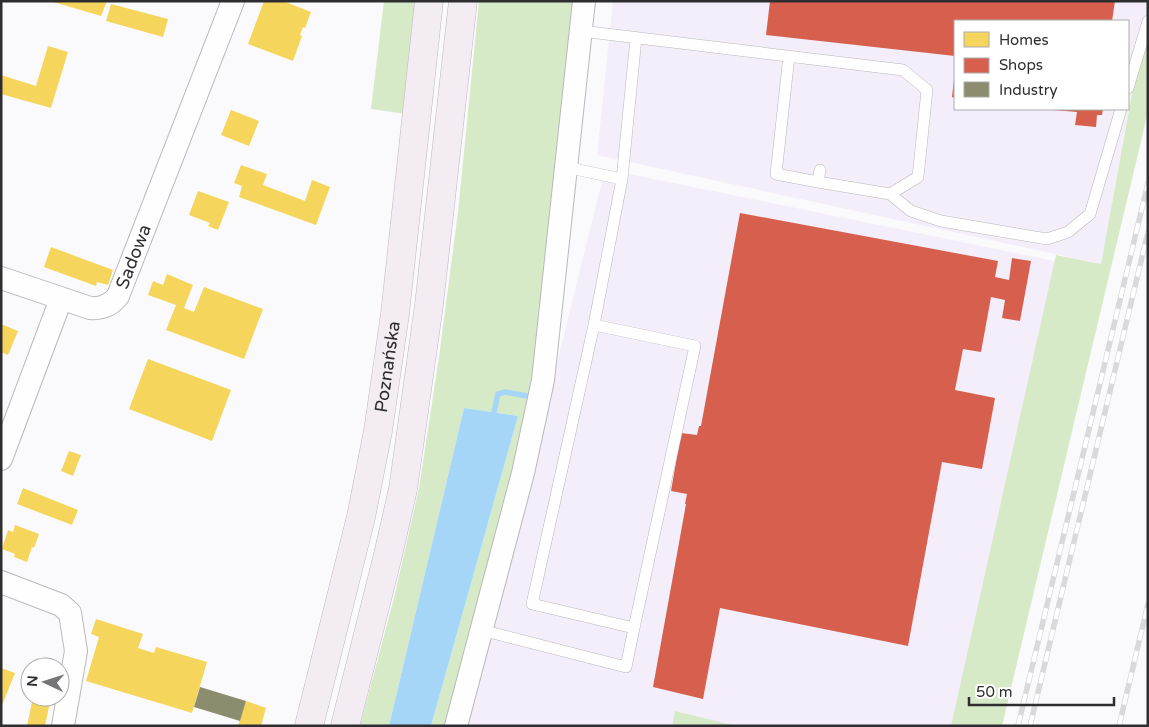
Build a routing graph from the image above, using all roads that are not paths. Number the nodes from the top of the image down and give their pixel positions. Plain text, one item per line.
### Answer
1 (233, 1) edge
2 (429, 1) edge
3 (463, 1) edge
4 (584, 1) edge
5 (1148, 21) edge
6 (581, 32) junction
7 (636, 38) junction
8 (789, 56) junction
9 (1129, 85) edge
10 (1121, 110) edge
11 (565, 167) junction
12 (622, 178) junction
13 (865, 178) dead end
14 (863, 190) junction
15 (890, 194) junction
16 (1, 278) edge
17 (61, 299) junction
18 (594, 325) junction
19 (1, 459) edge
20 (1, 582) edge
21 (634, 628) junction
22 (481, 630) junction
23 (63, 726) edge
24 (309, 726) edge
25 (345, 726) edge
26 (456, 726) edge

1 - 17 street, Sadowa
2 - 24 main road, Poznańska
3 - 25 main road, Poznańska
4 - 6 street
5 - 9 lane
6 - 7 lane
6 - 11 street
7 - 8 lane
7 - 12 lane
8 - 14 lane
8 - 15 lane
10 - 15 lane
11 - 12 lane
11 - 22 street
12 - 18 lane
13 - 14 lane
14 - 15 lane
16 - 17 street, Sadowa
17 - 19 street
18 - 21 lane
18 - 21 lane
20 - 23 street
21 - 22 lane
22 - 26 street

